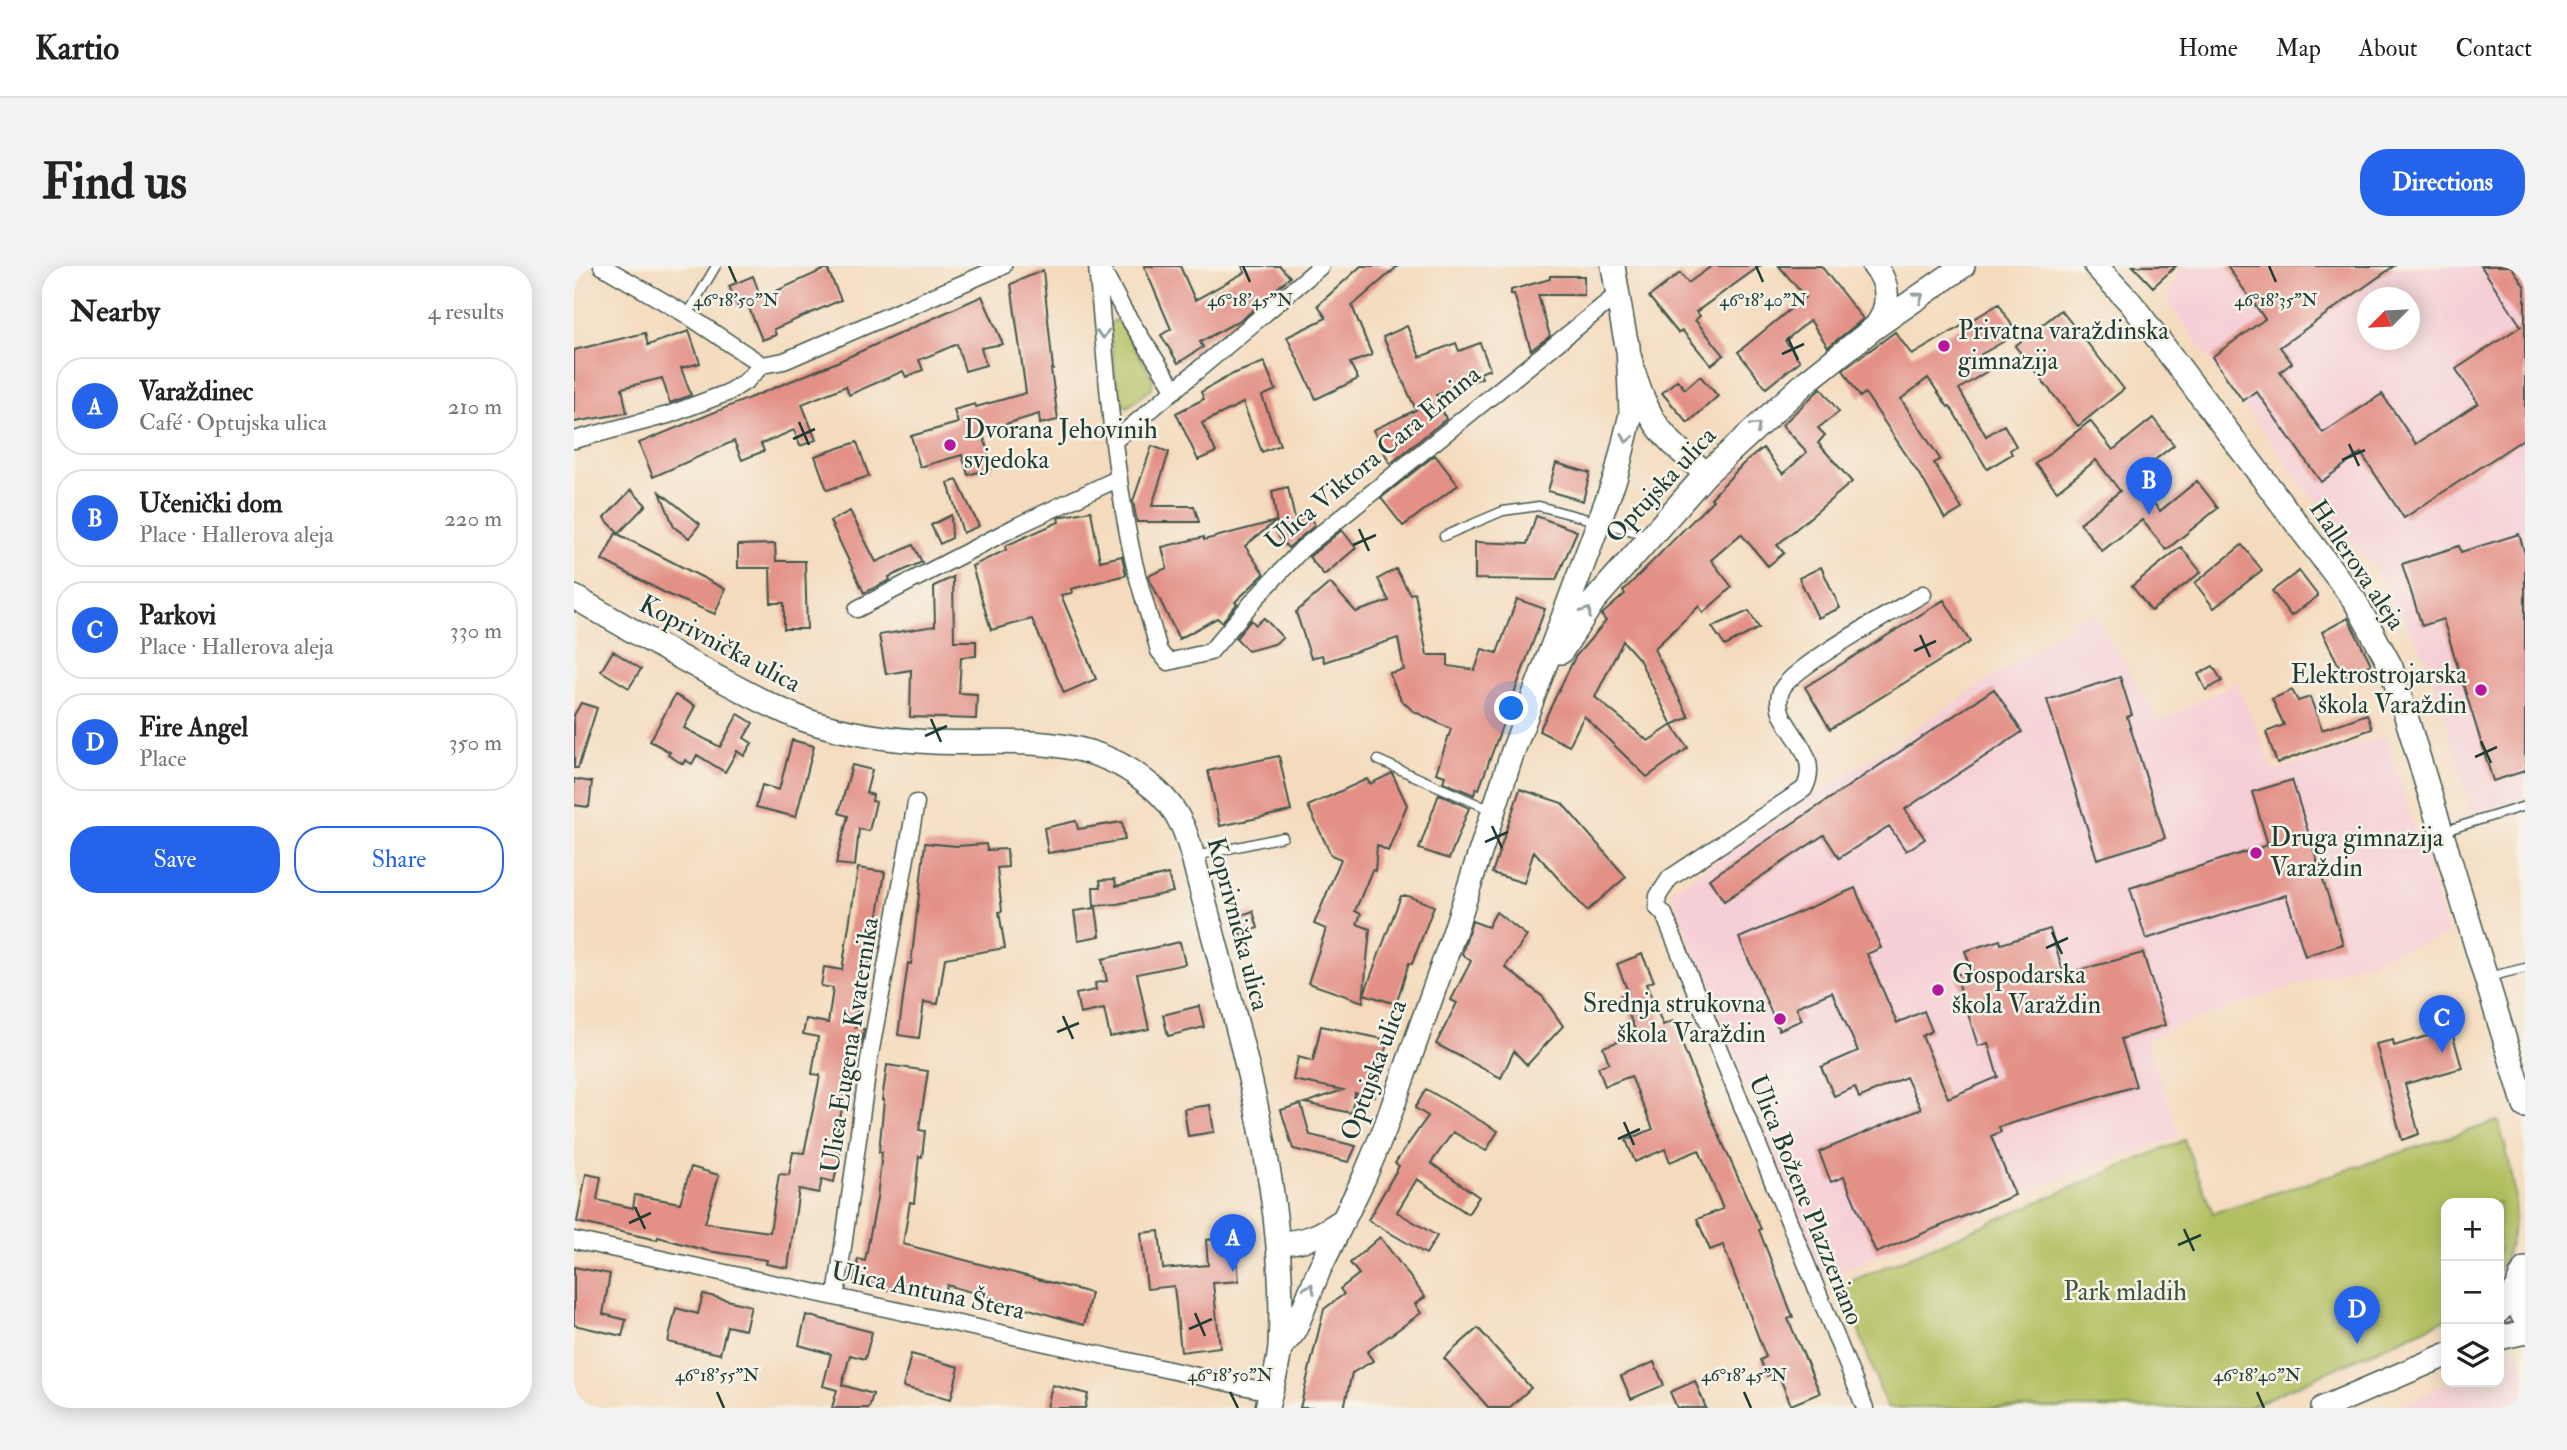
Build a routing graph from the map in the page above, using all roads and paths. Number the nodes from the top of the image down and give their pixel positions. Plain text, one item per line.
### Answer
1 (602, 266) edge
2 (716, 266) edge
3 (1003, 266) edge
4 (1098, 266) edge
5 (1321, 266) edge
6 (1613, 266) edge
7 (1874, 266) edge
8 (1963, 266) edge
9 (2096, 266) edge
10 (1618, 294) junction
11 (687, 315) junction
12 (1874, 328) junction
13 (1628, 346) junction
14 (762, 365) junction
15 (1175, 390) junction
16 (574, 440) edge
17 (1114, 441) junction
18 (1706, 474) junction
19 (1119, 478) junction
20 (1599, 521) junction
21 (1444, 536) dead end
22 (1650, 536) junction
23 (1923, 594) dead end
24 (574, 597) edge
25 (857, 610) dead end
26 (1527, 712) junction
27 (1378, 760) dead end
28 (916, 803) dead end
29 (2525, 806) edge
30 (1493, 811) junction
31 (2442, 831) junction
32 (1283, 837) dead end
33 (1194, 857) junction
34 (2525, 968) edge
35 (2485, 977) junction
36 (2525, 1106) edge
37 (1345, 1218) junction
38 (574, 1240) edge
39 (1278, 1243) junction
40 (2521, 1279) edge
41 (836, 1297) junction
42 (2504, 1304) edge
43 (2525, 1319) edge
44 (2525, 1332) edge
45 (2504, 1337) edge
46 (1280, 1348) junction
47 (2441, 1355) edge
48 (1269, 1400) edge
49 (1865, 1408) edge
50 (2323, 1408) edge

1 - 11 street
2 - 11 lane
3 - 14 street
4 - 15 street
4 -> 17 street
5 - 15 street
6 - 10 main road
7 - 12 main road
12 -> 8 main road, Optujska ulica
9 - 31 main road, Hallerova aleja
10 - 13 main road
10 - 19 street, Ulica Viktora Cara Emina
11 - 14 street
18 -> 12 main road, Optujska ulica
13 - 18 main road
13 -> 20 main road, Optujska ulica
14 - 16 street
15 - 17 street
17 - 19 street
18 - 22 main road, Optujska ulica
19 - 25 street
20 - 21 lane
20 - 22 lane
20 - 26 main road, Optujska ulica
26 -> 22 main road, Optujska ulica
23 - 49 street, Ulica Božene Plazzeriano
24 - 33 main road, Koprivnička ulica
26 - 30 main road, Optujska ulica
27 - 30 lane
28 - 41 street, Ulica Eugena Kvaternika
29 - 31 lane
30 - 37 main road, Optujska ulica
31 - 35 main road, Hallerova aleja
32 - 33 lane
33 - 39 main road, Koprivnička ulica
34 - 35 lane
35 - 36 main road, Hallerova aleja
37 - 39 main road
46 -> 37 main road, Optujska ulica
38 - 41 street, Ulica Antuna Štera
39 - 46 main road
40 - 42 main road
40 - 43 main road
41 - 48 street, Ulica Antuna Štera
44 - 45 main road
46 - 48 main road
47 - 50 main road

